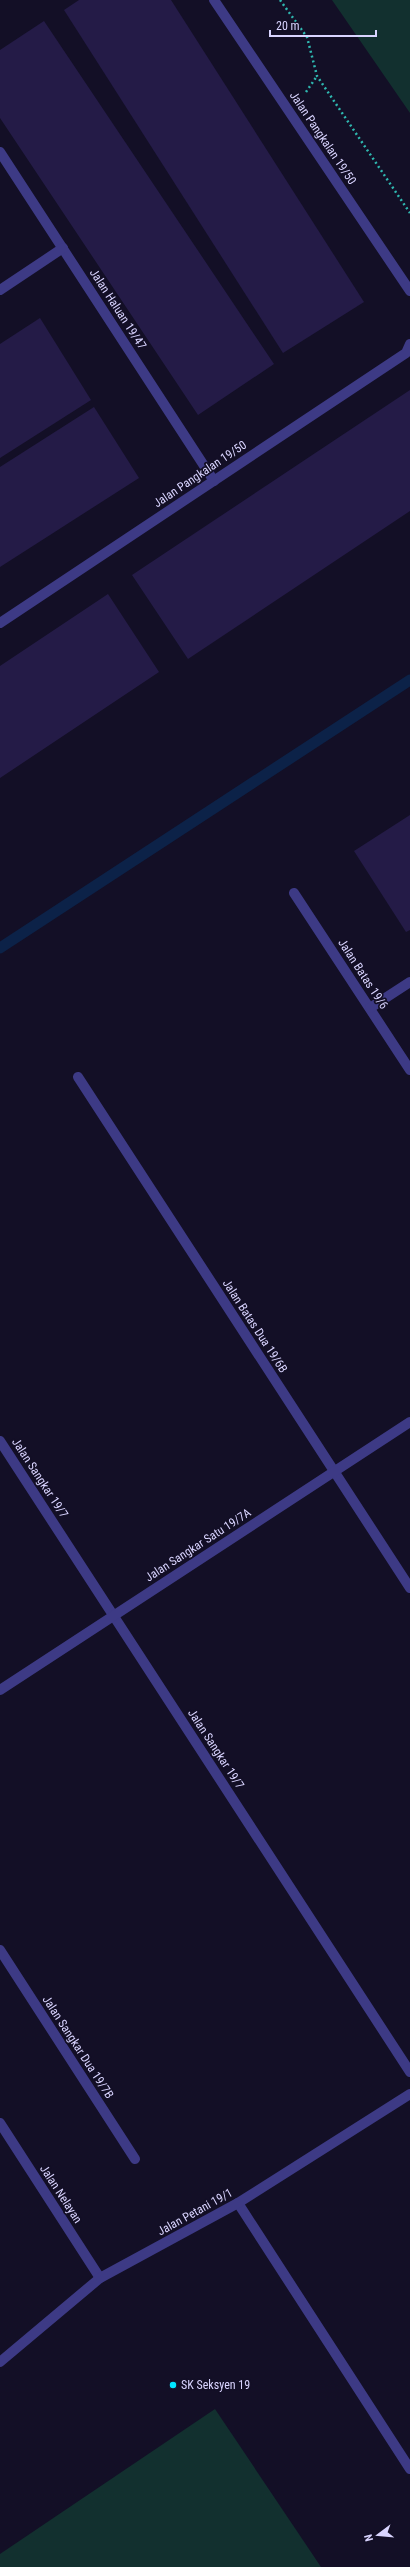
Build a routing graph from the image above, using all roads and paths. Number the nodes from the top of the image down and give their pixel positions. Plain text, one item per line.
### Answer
1 (214, 0) edge
2 (280, 0) edge
3 (0, 152) edge
4 (410, 213) edge
5 (63, 248) junction
6 (0, 290) edge
7 (410, 291) edge
8 (410, 344) edge
9 (214, 481) junction
10 (0, 623) edge
11 (294, 892) dead end
12 (410, 982) edge
13 (370, 1008) junction
14 (410, 1070) edge
15 (78, 1077) dead end
16 (410, 1422) edge
17 (0, 1441) edge
18 (334, 1471) junction
19 (410, 1588) edge
20 (114, 1616) junction
21 (0, 1690) edge
22 (0, 1950) edge
23 (410, 2072) edge
24 (410, 2094) edge
25 (0, 2123) edge
26 (135, 2158) dead end
27 (238, 2203) junction
28 (100, 2278) junction
29 (0, 2362) edge
30 (410, 2469) edge

1 - 7 street, Jalan Pangkalan 19/50
2 - 4 path
3 - 5 street, Jalan Haluan 19/47
5 - 6 street
5 - 9 street, Jalan Haluan 19/47
8 - 9 street, Jalan Pangkalan 19/50
9 - 10 street, Jalan Pangkalan 19/50
11 - 13 street, Jalan Batas 19/6
12 - 13 street
13 - 14 street, Jalan Batas 19/6
15 - 18 street, Jalan Batas Dua 19/6B
16 - 18 street, Jalan Sangkar Satu 19/7A
17 - 20 street, Jalan Sangkar 19/7
18 - 19 street, Jalan Batas Dua 19/6B
18 - 20 street, Jalan Sangkar Satu 19/7A
20 - 21 street, Jalan Sangkar Satu 19/7A
20 - 23 street, Jalan Sangkar 19/7
22 - 26 street, Jalan Sangkar Dua 19/7B
24 - 27 street, Jalan Petani 19/1
25 - 28 street, Jalan Nelayan
27 - 28 street, Jalan Petani 19/1
27 - 30 street
28 - 29 street, Jalan Petani 19/1

